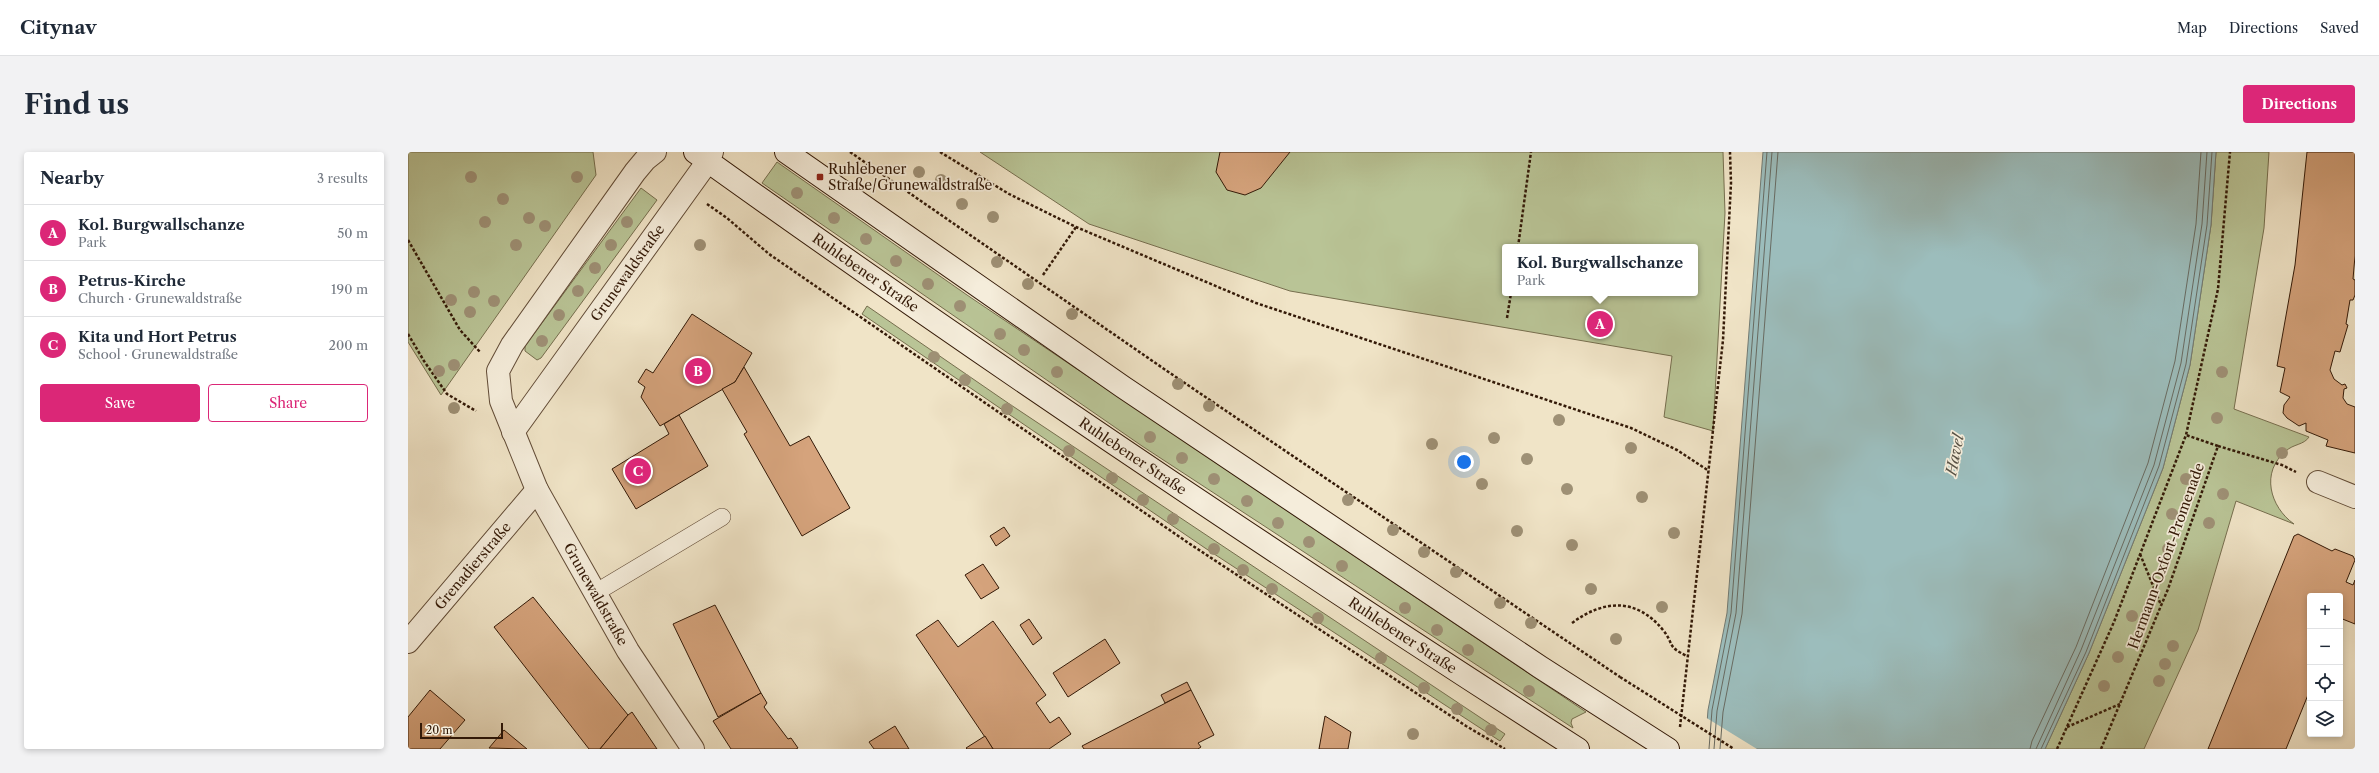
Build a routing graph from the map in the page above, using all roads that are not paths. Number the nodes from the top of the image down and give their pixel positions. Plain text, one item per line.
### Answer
1 (655, 152) edge
2 (786, 152) edge
3 (705, 155) edge
4 (513, 432) junction
5 (2318, 482) dead end
6 (537, 490) junction
7 (2355, 497) edge
8 (722, 517) dead end
9 (595, 593) junction
10 (410, 637) edge
11 (1674, 741) edge
12 (693, 749) edge
13 (1578, 749) edge

1 - 4 main road, Grunewaldstraße
2 - 11 main road
3 - 4 main road, Grunewaldstraße
3 - 13 main road, Ruhlebener Straße
4 - 6 main road, Grunewaldstraße
5 - 7 main road
6 - 9 main road, Grunewaldstraße
6 - 10 main road, Grenadierstraße
8 - 9 lane
9 - 12 main road, Grunewaldstraße

